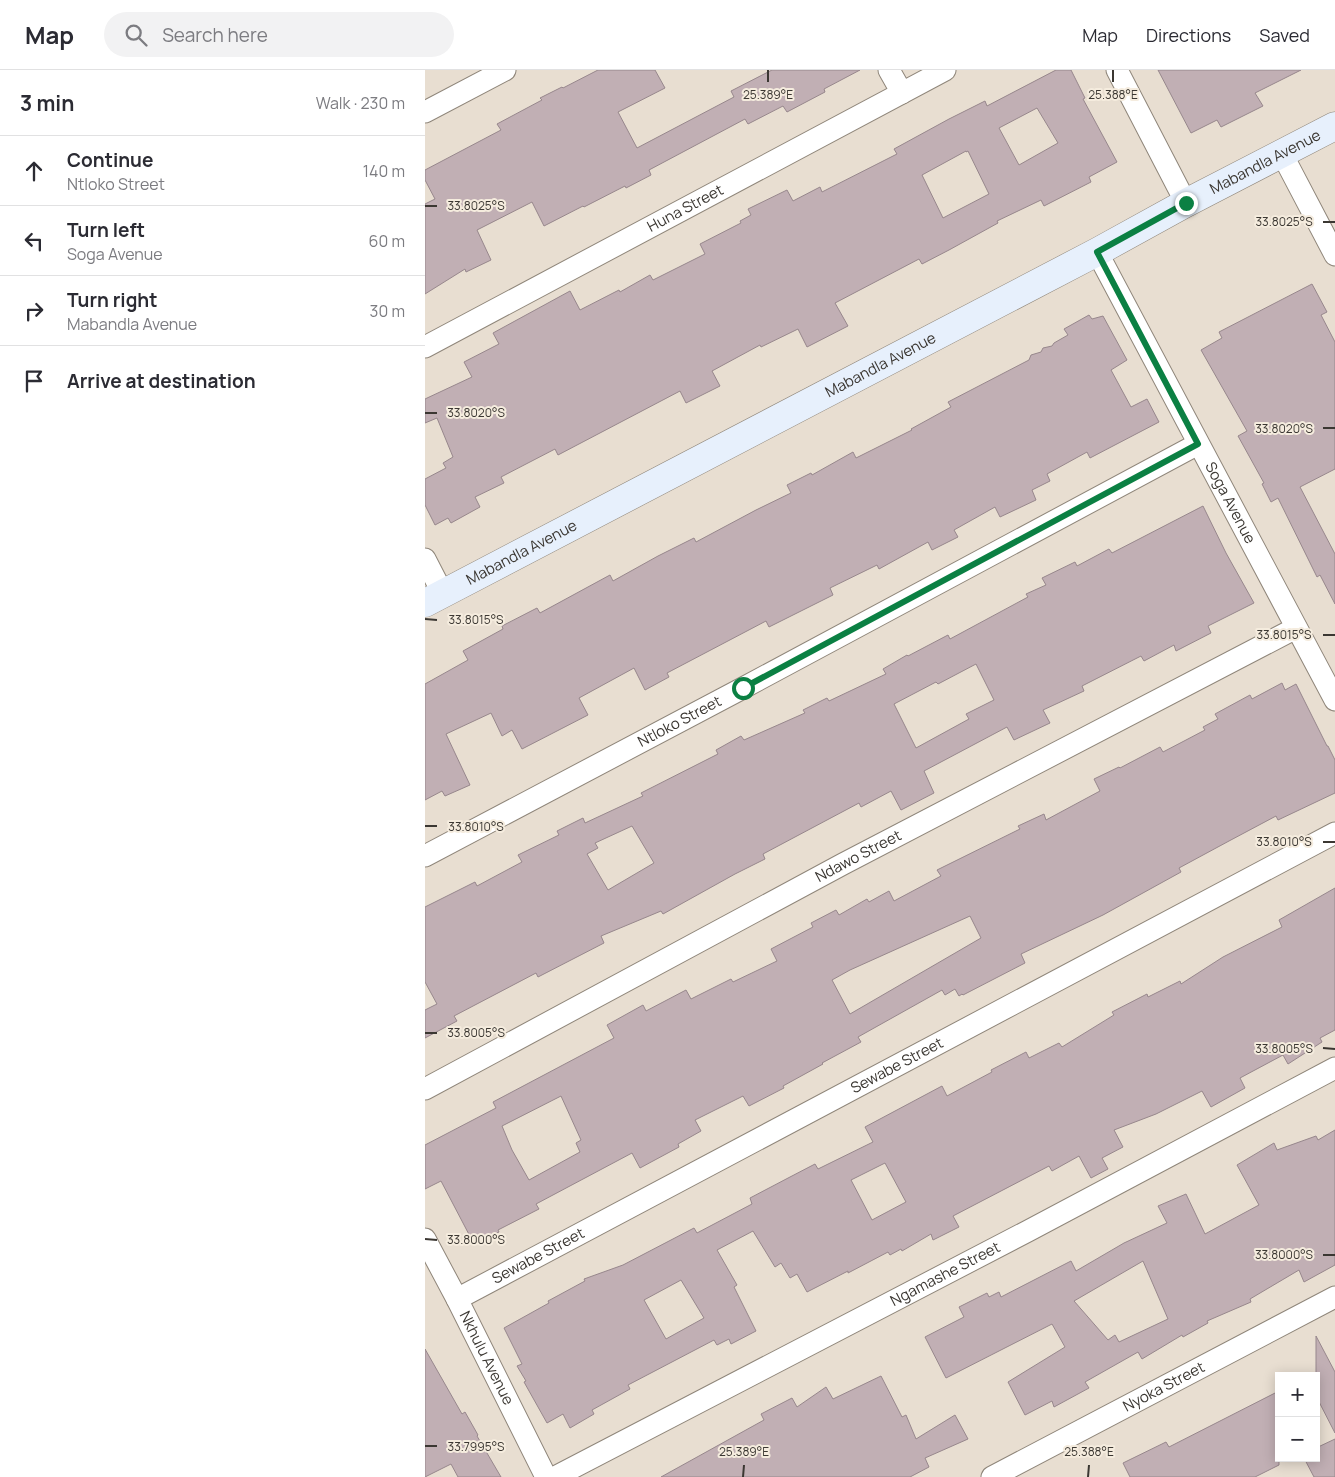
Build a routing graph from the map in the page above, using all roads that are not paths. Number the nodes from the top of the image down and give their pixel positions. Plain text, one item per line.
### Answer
1 (505, 70) edge
2 (889, 70) edge
3 (945, 70) edge
4 (1117, 70) edge
5 (902, 93) junction
6 (425, 112) edge
7 (1335, 126) edge
8 (1282, 154) junction
9 (1186, 203) junction
10 (1097, 252) junction
11 (1335, 255) edge
12 (425, 346) edge
13 (1198, 444) junction
14 (425, 559) edge
15 (434, 598) edge
16 (1296, 628) junction
17 (1335, 700) edge
18 (1335, 833) edge
19 (425, 856) edge
20 (1335, 1068) edge
21 (425, 1089) edge
22 (425, 1239) edge
23 (1335, 1297) edge
24 (457, 1299) junction
25 (546, 1477) edge
26 (555, 1477) edge
27 (992, 1477) edge

1 - 6 street
2 - 5 street
3 - 5 street, Huna Street
4 - 9 street
5 - 12 street, Huna Street
7 - 8 street, Mabandla Avenue
8 - 9 street, Mabandla Avenue
8 - 11 street
9 - 10 street, Mabandla Avenue
10 - 13 street, Soga Avenue
10 - 15 street, Mabandla Avenue
13 - 16 street, Soga Avenue
13 - 19 street, Ntloko Street
14 - 15 street
16 - 17 street, Soga Avenue
16 - 21 street, Ndawo Street
18 - 24 street, Sewabe Street
20 - 26 street, Ngamashe Street
22 - 24 street, Nkhulu Avenue
23 - 27 street, Nyoka Street
24 - 25 street, Nkhulu Avenue

